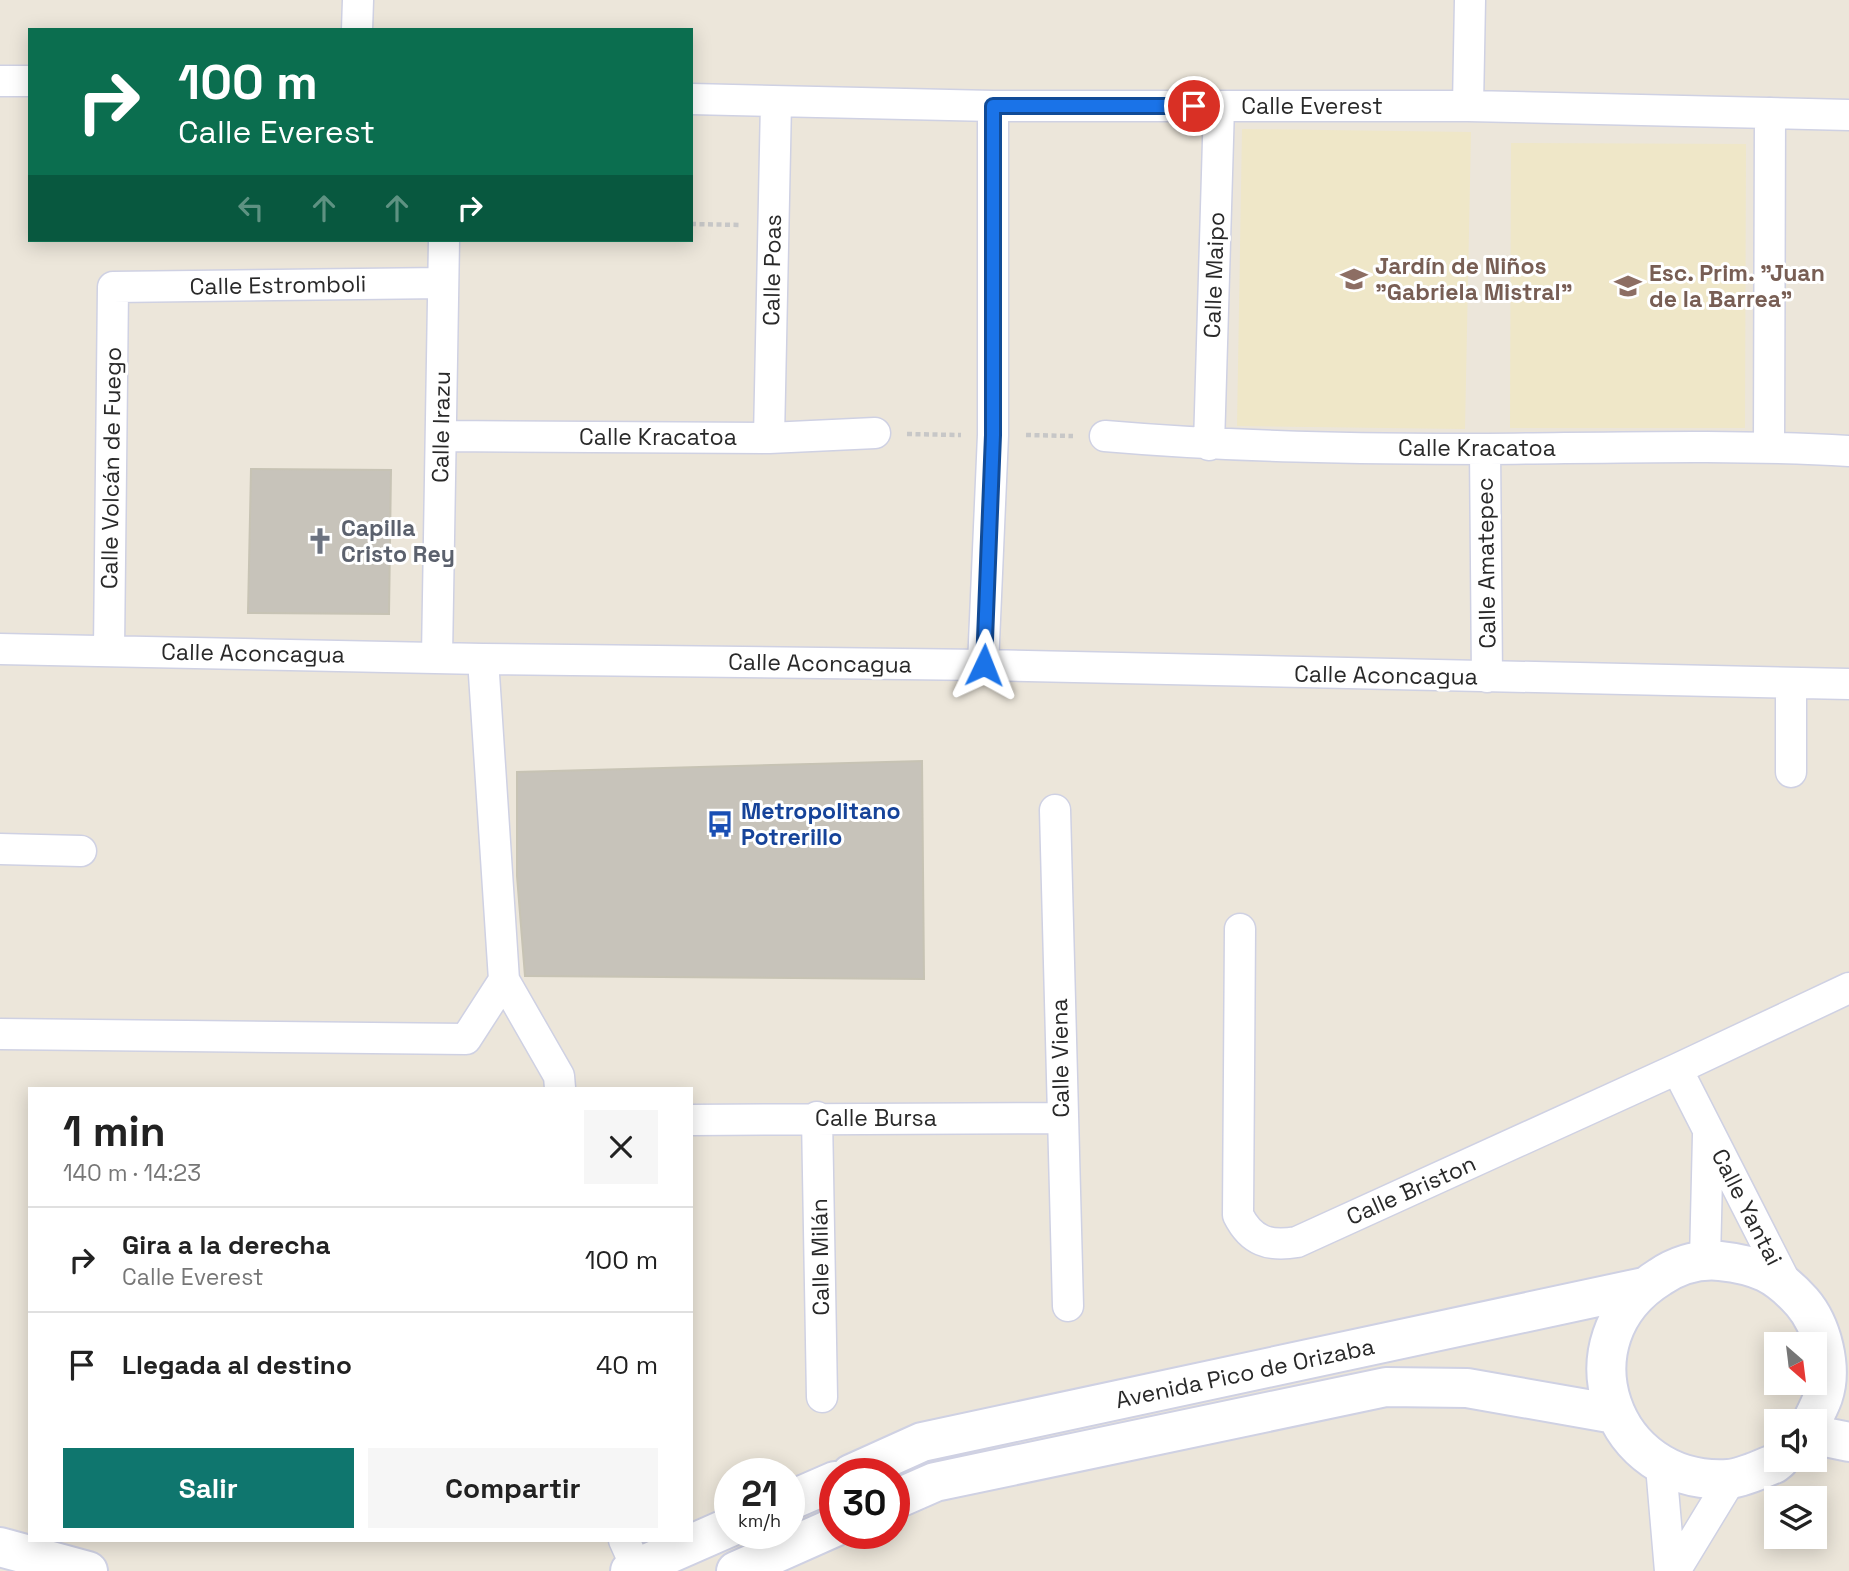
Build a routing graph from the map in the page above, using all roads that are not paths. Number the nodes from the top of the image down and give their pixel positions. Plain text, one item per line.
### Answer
1 (358, 0) edge
2 (1470, 0) edge
3 (357, 28) edge
4 (0, 81) edge
5 (28, 81) edge
6 (693, 99) edge
7 (776, 102) junction
8 (993, 106) junction
9 (1219, 106) junction
10 (1468, 106) junction
11 (1770, 113) junction
12 (1849, 115) edge
13 (444, 242) edge
14 (443, 283) junction
15 (113, 287) joint
16 (875, 433) dead end
17 (441, 436) junction
18 (1105, 436) dead end
19 (769, 438) junction
20 (1209, 445) junction
21 (1769, 446) junction
22 (1485, 449) junction
23 (1849, 451) edge
24 (0, 649) edge
25 (109, 650) junction
26 (436, 657) junction
27 (483, 659) junction
28 (984, 665) junction
29 (1487, 677) junction
30 (1791, 683) junction
31 (1849, 684) edge
32 (1791, 772) dead end
33 (1055, 810) dead end
34 (0, 849) edge
35 (81, 851) dead end
36 (1240, 929) dead end
37 (504, 980) junction
38 (1849, 988) edge
39 (0, 1034) edge
40 (1677, 1069) junction
41 (560, 1087) edge
42 (817, 1117) junction
43 (1061, 1118) junction
44 (693, 1120) edge
45 (1708, 1131) junction
46 (1705, 1260) junction
47 (1786, 1283) junction
48 (1644, 1287) junction
49 (1068, 1306) dead end
50 (1838, 1364) edge
51 (822, 1397) dead end
52 (1817, 1409) edge
53 (1615, 1414) junction
54 (1827, 1437) edge
55 (1849, 1442) edge
56 (886, 1458) edge
57 (1661, 1466) junction
58 (1764, 1467) edge
59 (1731, 1479) junction
60 (910, 1493) edge
61 (714, 1533) edge
62 (819, 1534) edge
63 (693, 1541) edge
64 (689, 1542) edge
65 (0, 1547) edge
66 (632, 1563) edge
67 (88, 1571) edge
68 (736, 1571) edge
69 (1673, 1571) edge

1 - 3 street
2 - 10 street
4 - 5 street
6 - 7 street, Calle Everest
7 - 8 street, Calle Everest
7 - 19 street, Calle Poas
8 - 9 street, Calle Everest
8 - 28 street
9 - 10 street, Calle Everest
9 - 20 street, Calle Maipo
10 - 11 street, Calle Everest
11 - 12 street, Calle Everest
11 - 21 street
13 - 14 street, Calle Irazu
14 - 15 street, Calle Estromboli
14 - 17 street, Calle Irazu
15 - 25 street, Calle Volcán de Fuego
16 - 19 street, Calle Kracatoa
17 - 19 street, Calle Kracatoa
17 - 26 street, Calle Irazu
18 - 20 street, Calle Kracatoa
20 - 22 street, Calle Kracatoa
21 - 22 street, Calle Kracatoa
21 - 23 street, Calle Kracatoa
22 - 29 street, Calle Amatepec
24 - 25 street, Calle Aconcagua
25 - 26 street, Calle Aconcagua
26 - 27 street, Calle Aconcagua
27 - 28 street, Calle Aconcagua
27 - 37 street
28 - 29 street, Calle Aconcagua
29 - 30 street, Calle Aconcagua
30 - 31 street, Calle Aconcagua
30 - 32 street
33 - 43 street, Calle Viena
34 - 35 street
36 - 40 street, Calle Briston
37 - 39 street
37 - 41 street
38 - 40 street, Calle Briston
40 - 45 street, Calle Yantai
42 - 43 street, Calle Bursa
42 - 44 street, Calle Bursa
42 - 51 street, Calle Milán
43 - 49 street, Calle Viena
45 - 46 street, Calle Yantai
45 - 47 street, Calle Yantai
46 - 47 street
46 - 48 street
47 - 50 street
48 - 53 street
48 - 56 street, Avenida Pico de Orizaba
50 - 52 street
53 - 57 street
53 - 60 street, Avenida Pico de Orizaba
54 - 55 street
57 - 59 street
57 - 69 street
58 - 59 street
59 - 69 street
61 - 63 street
62 - 68 street
64 - 66 street
65 - 67 street

